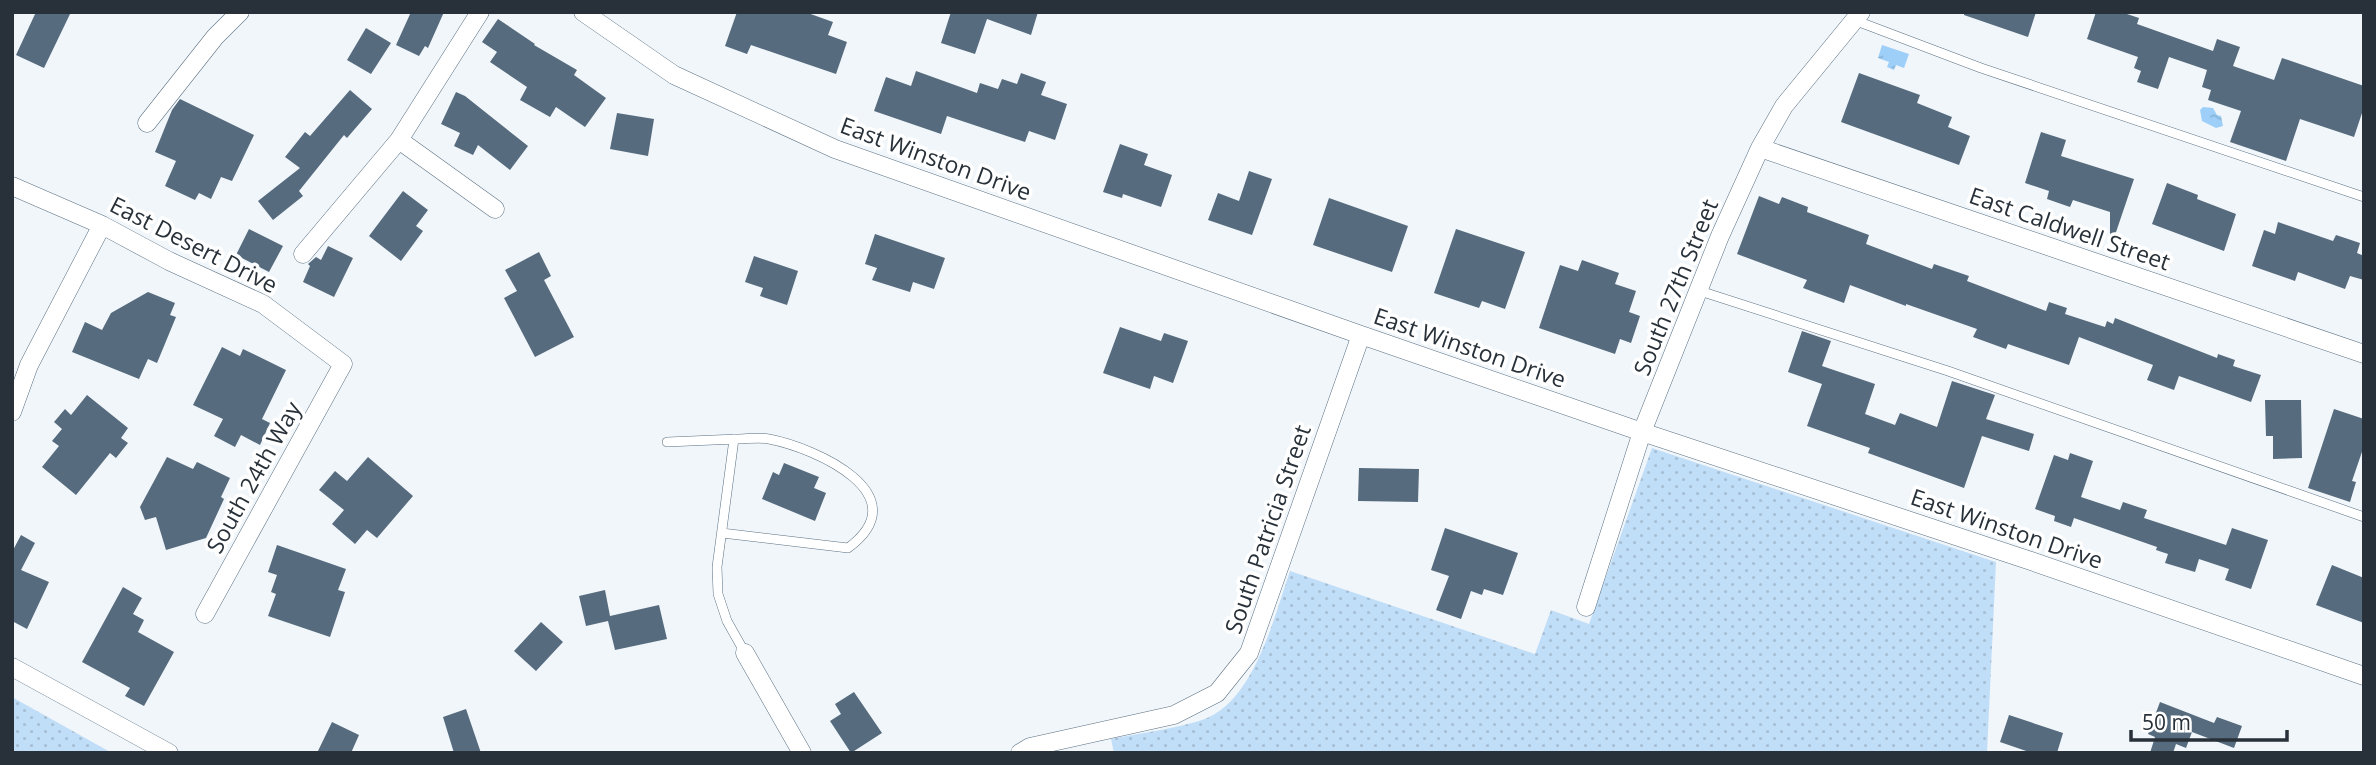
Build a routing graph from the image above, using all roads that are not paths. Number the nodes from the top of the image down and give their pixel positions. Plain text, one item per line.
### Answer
1 (240, 12) edge
2 (480, 12) edge
3 (583, 12) edge
4 (1857, 16) edge
5 (146, 122) dead end
6 (399, 140) junction
7 (1760, 148) junction
8 (12, 186) edge
9 (2364, 197) edge
10 (495, 209) dead end
11 (102, 225) junction
12 (303, 254) dead end
13 (1700, 291) junction
14 (1361, 335) junction
15 (2364, 354) edge
16 (343, 364) joint
17 (12, 412) edge
18 (1642, 432) junction
19 (734, 439) junction
20 (667, 442) dead end
21 (2364, 517) edge
22 (722, 533) junction
23 (1586, 607) dead end
24 (205, 614) dead end
25 (745, 653) joint
26 (12, 667) edge
27 (2364, 676) edge
28 (148, 748) edge
29 (169, 753) edge
30 (802, 753) edge
31 (1020, 753) edge

1 - 5 street
2 - 6 street
3 - 14 street, East Winston Drive
4 - 7 street, South 27th Street
4 - 9 lane
6 - 10 street
6 - 12 street
7 - 13 street, South 27th Street
7 - 15 street, East Caldwell Street
8 - 11 street, East Desert Drive
11 - 16 street, East Desert Drive
11 - 17 street
13 - 18 street, South 27th Street
13 - 21 lane
14 - 18 street, East Winston Drive
14 - 31 street, South Patricia Street
16 - 24 street, South 24th Way
18 - 23 street, South 27th Street
18 - 27 street, East Winston Drive
19 - 20 lane
19 - 22 lane
19 - 22 lane
22 - 25 lane
25 - 30 street
26 - 28 street
28 - 29 street

